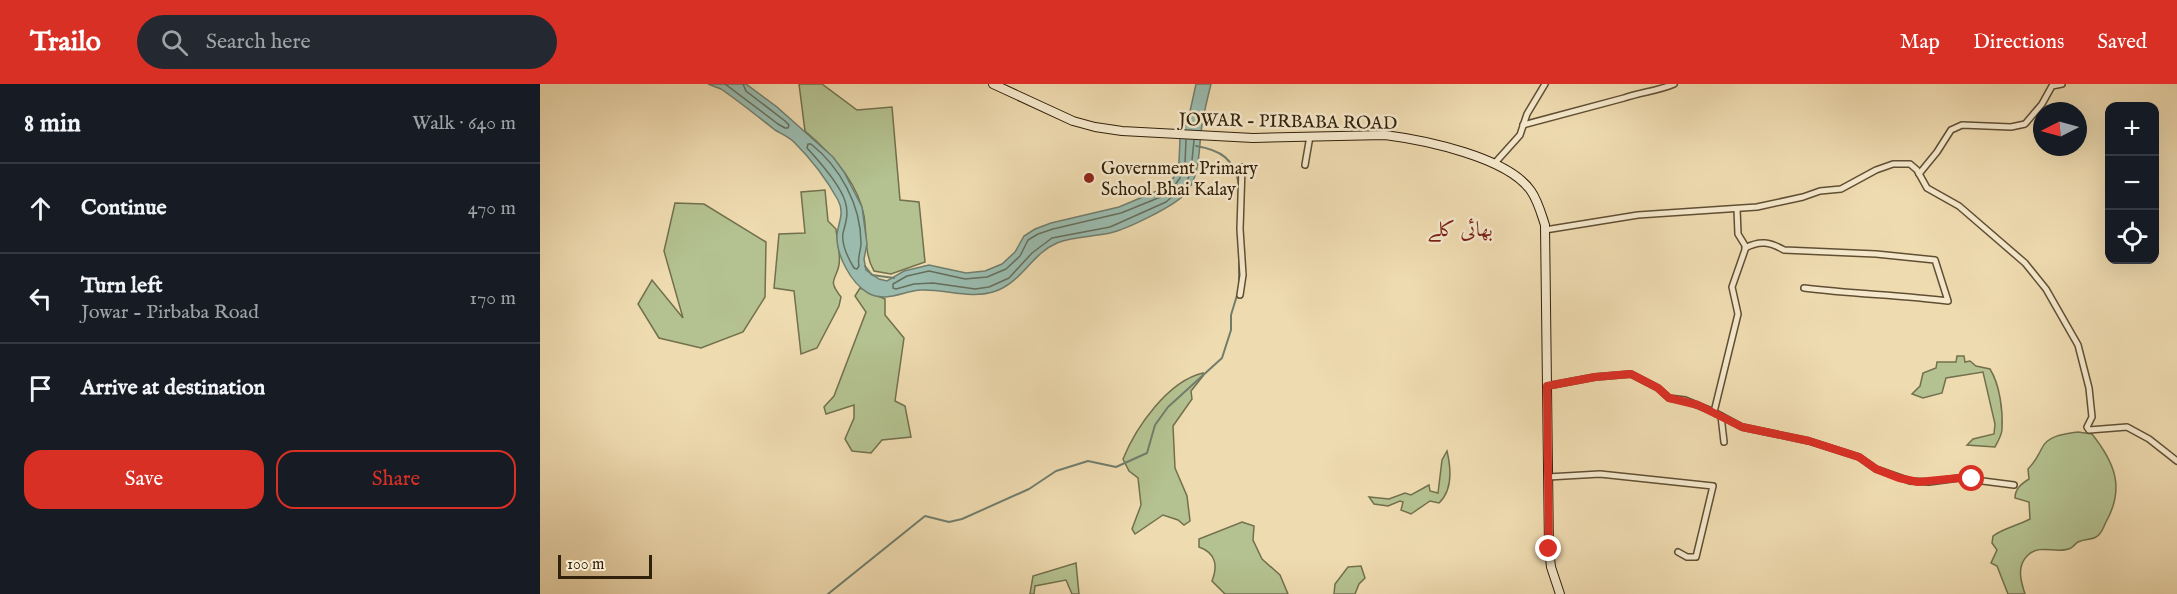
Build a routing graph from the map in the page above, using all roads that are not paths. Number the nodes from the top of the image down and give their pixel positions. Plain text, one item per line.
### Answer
1 (993, 84) edge
2 (1545, 84) edge
3 (1674, 84) edge
4 (2062, 84) edge
5 (1523, 124) junction
6 (1310, 136) junction
7 (1494, 164) junction
8 (1305, 165) dead end
9 (1242, 167) dead end
10 (1919, 174) junction
11 (1737, 209) junction
12 (1545, 230) junction
13 (1745, 248) junction
14 (1804, 288) dead end
15 (1240, 295) dead end
16 (1547, 386) junction
17 (1714, 412) junction
18 (1721, 416) junction
19 (1724, 442) dead end
20 (2177, 461) edge
21 (1548, 477) junction
22 (2014, 486) dead end
23 (1678, 552) dead end
24 (1560, 594) edge

1 - 6 main road, JOWAR - PIRBABA ROAD
2 - 5 street
3 - 5 street
4 - 10 street
5 - 7 street
6 - 7 main road, JOWAR - PIRBABA ROAD
6 - 8 street
7 - 12 main road, JOWAR - PIRBABA ROAD
9 - 15 street
10 - 11 street
10 - 20 street
11 - 12 street
11 - 13 street
12 - 16 main road, JOWAR - PIRBABA ROAD
13 - 14 street
13 - 17 street
16 - 17 street
16 - 21 main road, JOWAR - PIRBABA ROAD
17 - 18 street
18 - 19 street
18 - 22 street
21 - 23 street
21 - 24 main road, JOWAR - PIRBABA ROAD

